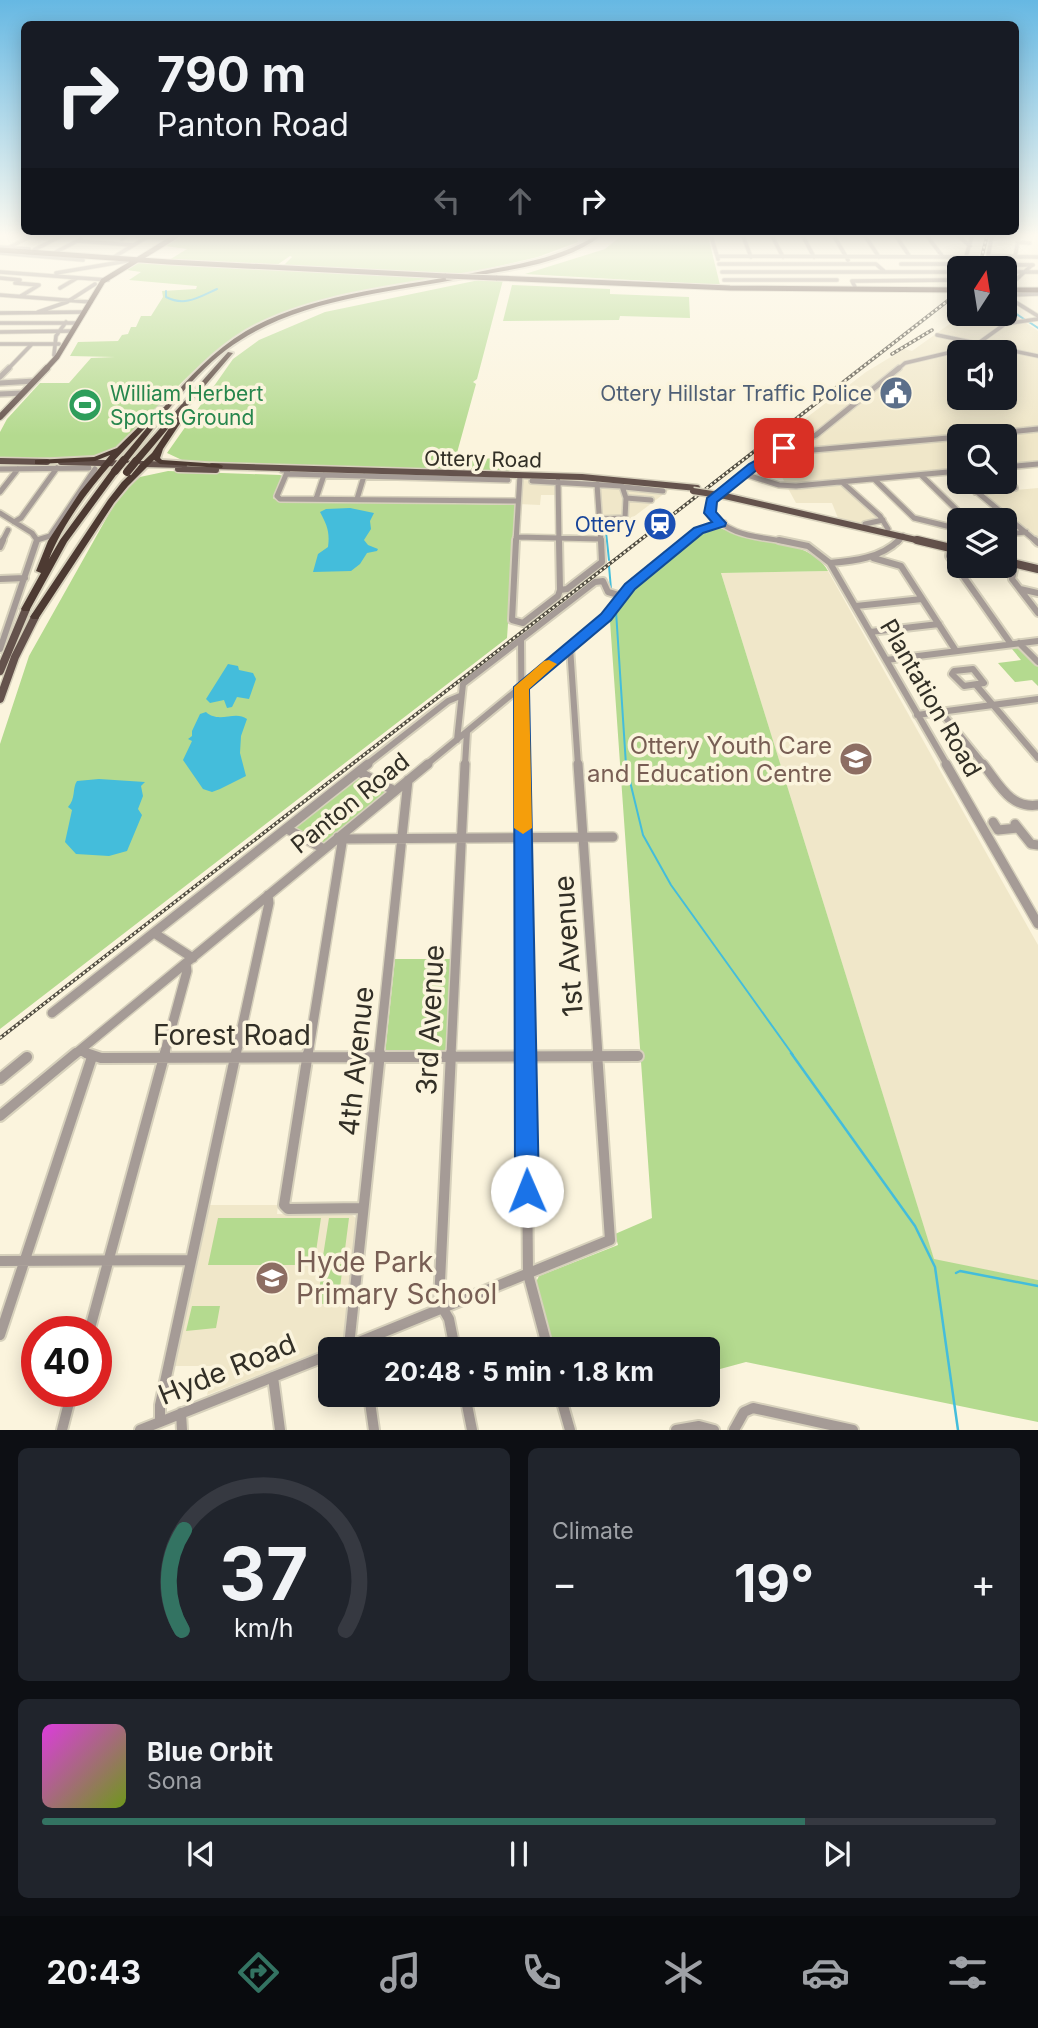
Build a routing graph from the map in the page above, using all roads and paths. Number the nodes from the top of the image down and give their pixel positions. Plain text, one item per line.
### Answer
1 (91, 302) edge
2 (63, 303) edge
3 (77, 303) edge
4 (335, 303) edge
5 (348, 303) edge
6 (1020, 303) edge
7 (37, 312) junction
8 (73, 312) junction
9 (85, 312) junction
10 (0, 313) edge
11 (1038, 317) edge
12 (0, 323) edge
13 (65, 323) junction
14 (78, 323) junction
15 (73, 331) junction
16 (0, 332) edge
17 (58, 333) junction
18 (937, 335) dead end
19 (960, 340) edge
20 (984, 340) edge
21 (1, 344) edge
22 (32, 344) junction
23 (56, 344) junction
24 (66, 344) junction
25 (947, 352) edge
26 (1017, 352) edge
27 (54, 355) dead end
28 (1038, 356) edge
29 (210, 362) junction
30 (0, 368) edge
31 (9, 368) junction
32 (209, 376) junction
33 (0, 377) edge
34 (35, 381) junction
35 (0, 383) edge
36 (23, 393) junction
37 (0, 394) edge
38 (1, 417) edge
39 (1038, 429) edge
40 (1017, 431) edge
41 (947, 438) edge
42 (123, 446) junction
43 (162, 447) junction
44 (784, 448) junction
45 (38, 462) junction
46 (142, 464) junction
47 (1038, 464) edge
48 (0, 465) edge
49 (219, 466) junction
50 (1017, 466) edge
51 (246, 467) junction
52 (18, 468) junction
53 (57, 468) junction
54 (102, 468) junction
55 (288, 473) junction
56 (947, 473) edge
57 (324, 475) junction
58 (363, 475) junction
59 (746, 475) junction
60 (921, 475) junction
61 (520, 476) junction
62 (782, 478) dead end
63 (508, 480) dead end
64 (876, 480) junction
65 (532, 481) dead end
66 (558, 481) junction
67 (771, 482) junction
68 (843, 483) junction
69 (597, 484) junction
70 (624, 487) junction
71 (663, 491) dead end
72 (0, 492) edge
73 (978, 494) edge
74 (727, 495) junction
75 (626, 498) junction
76 (316, 499) junction
77 (357, 499) junction
78 (651, 500) dead end
79 (519, 501) junction
80 (955, 508) edge
81 (0, 516) edge
82 (600, 519) junction
83 (883, 520) junction
84 (14, 522) junction
85 (865, 524) junction
86 (724, 525) junction
87 (947, 526) edge
88 (888, 529) junction
89 (8, 530) dead end
90 (1026, 532) junction
91 (1017, 533) edge
92 (903, 536) junction
93 (516, 537) junction
94 (559, 538) junction
95 (601, 539) junction
96 (37, 540) junction
97 (1038, 543) edge
98 (947, 544) edge
99 (947, 544) edge
100 (0, 547) edge
101 (822, 554) junction
102 (873, 558) dead end
103 (844, 562) junction
104 (830, 563) junction
105 (1017, 563) edge
106 (1017, 564) edge
107 (1027, 567) junction
108 (1038, 567) edge
109 (1017, 569) edge
110 (25, 578) junction
111 (966, 578) edge
112 (1012, 578) edge
113 (0, 579) edge
114 (1019, 589) junction
115 (560, 590) junction
116 (1038, 593) edge
117 (622, 596) junction
118 (922, 599) junction
119 (856, 606) junction
120 (26, 609) junction
121 (1038, 613) edge
122 (36, 617) junction
123 (939, 624) junction
124 (870, 632) junction
125 (3, 635) edge
126 (521, 639) junction
127 (1038, 641) edge
128 (1015, 644) junction
129 (570, 647) junction
130 (0, 649) edge
131 (956, 651) junction
132 (886, 660) junction
133 (1038, 662) edge
134 (0, 671) edge
135 (521, 682) junction
136 (976, 685) dead end
137 (460, 696) junction
138 (0, 699) edge
139 (1038, 699) edge
140 (992, 705) junction
141 (941, 712) junction
142 (917, 715) junction
143 (467, 732) junction
144 (457, 740) junction
145 (1038, 758) edge
146 (359, 772) junction
147 (408, 780) junction
148 (396, 791) junction
149 (1038, 805) edge
150 (993, 822) dead end
151 (287, 829) junction
152 (612, 837) dead end
153 (339, 838) junction
154 (402, 838) junction
155 (462, 838) junction
156 (523, 838) junction
157 (583, 838) junction
158 (1038, 845) edge
159 (324, 849) junction
160 (268, 895) junction
161 (1038, 925) edge
162 (154, 933) junction
163 (189, 961) junction
164 (52, 1013) dead end
165 (81, 1049) junction
166 (598, 1056) junction
167 (638, 1056) dead end
168 (27, 1057) dead end
169 (92, 1057) junction
170 (163, 1057) junction
171 (379, 1057) junction
172 (452, 1057) junction
173 (525, 1057) junction
174 (236, 1058) junction
175 (307, 1058) junction
176 (0, 1079) edge
177 (0, 1116) edge
178 (363, 1208) junction
179 (191, 1260) junction
180 (0, 1261) edge
181 (24, 1261) junction
182 (108, 1261) junction
183 (528, 1274) junction
184 (443, 1309) junction
185 (93, 1316) edge
186 (0, 1335) edge
187 (354, 1337) edge
188 (377, 1337) edge
189 (453, 1337) edge
190 (545, 1337) edge
191 (318, 1359) edge
192 (273, 1377) junction
193 (68, 1407) edge
194 (371, 1407) edge
195 (467, 1407) edge
196 (563, 1407) edge
197 (181, 1413) junction
198 (160, 1422) junction
199 (849, 1429) edge
200 (62, 1430) edge
201 (140, 1430) edge
202 (182, 1430) edge
203 (280, 1430) edge
204 (374, 1430) edge
205 (472, 1430) edge
206 (570, 1430) edge
207 (676, 1430) edge
208 (714, 1430) edge
209 (734, 1430) edge

1 - 9 main road
2 - 7 street
3 - 8 street
4 - 29 highway
5 - 32 highway
6 - 11 street
7 - 8 street
7 - 10 street
8 - 9 street
8 - 13 street
9 - 14 main road
11 - 20 street
12 - 13 street
13 - 14 street
13 - 17 street
14 - 15 main road
15 - 17 street
15 - 24 main road
16 - 17 street
17 - 23 street
18 - 19 street
21 - 22 street
22 - 23 street
22 - 31 street
23 - 24 street
23 - 27 street
24 - 34 main road
25 - 44 street
26 - 28 street
29 - 42 highway
29 - 54 highway, bridge
30 - 31 street
31 - 33 street
32 - 43 highway
32 - 46 highway
34 - 35 street
34 - 36 main road
36 - 37 street
36 - 38 main road
39 - 40 street
41 - 44 street
42 - 45 highway
42 - 54 highway
43 - 46 highway
43 - 49 highway
44 - 59 street
45 - 48 main road, Ottery Road
45 - 54 main road, Ottery Road
46 - 49 main road, Ottery Road
46 - 54 main road, Ottery Road
46 - 55 main road, Ottery Road
46 - 122 highway
46 - 122 highway, bridge
47 - 50 street
48 - 52 street
48 - 54 main road, Ottery Road
49 - 51 main road, Ottery Road
51 - 55 street
51 - 61 main road, Ottery Road
52 - 53 street
52 - 72 street
53 - 54 street
53 - 84 street
54 - 96 street
54 - 120 highway
54 - 120 highway
55 - 57 street
55 - 61 main road, Ottery Road
55 - 76 street
56 - 60 street
57 - 58 street
57 - 76 street
58 - 63 street
58 - 77 street
59 - 67 street
59 - 86 street
60 - 64 street
60 - 80 street
61 - 74 main road, Ottery Road, bridge
61 - 79 street
62 - 67 street
64 - 68 street
64 - 87 street
65 - 66 street
66 - 69 street
66 - 94 street
67 - 68 street
68 - 83 street
69 - 70 street
69 - 82 street
70 - 71 street
70 - 75 street
73 - 90 street
74 - 85 main road, Ottery Road
74 - 92 main road, Ottery Road
75 - 78 street
75 - 82 street
76 - 77 street
77 - 79 street
79 - 93 street
81 - 84 street
81 - 96 street
82 - 95 street
83 - 85 street
83 - 88 street
84 - 96 street
85 - 88 main road, Ottery Road
86 - 101 street, Plantation Road
86 - 117 street
88 - 99 main road, Ottery Road
89 - 100 street
90 - 91 street
90 - 97 street
92 - 98 main road, Ottery Road
92 - 103 street
93 - 94 street
93 - 115 street
94 - 95 street
94 - 115 street
95 - 115 street
96 - 110 street
101 - 103 street
101 - 104 street, Plantation Road
102 - 118 street
103 - 104 street
104 - 119 street, Plantation Road
105 - 108 main road
106 - 107 main road
107 - 108 main road
107 - 109 street
110 - 113 street
110 - 125 street
111 - 128 street
112 - 114 street
114 - 116 street
114 - 121 street
117 - 126 street
117 - 129 street
118 - 119 street
118 - 123 street
119 - 124 street, Plantation Road
120 - 134 main road
122 - 138 main road
123 - 124 street
123 - 131 street
124 - 132 street, Plantation Road
125 - 130 street
126 - 135 street
126 - 137 street
127 - 128 street
128 - 131 street
128 - 133 street
129 - 135 street
129 - 157 street, 1st Avenue
131 - 132 street
132 - 142 street, Plantation Road
135 - 143 street, Panton Road
135 - 156 street
136 - 140 street
137 - 144 street
137 - 146 street
139 - 140 street
140 - 141 street
140 - 145 street
141 - 142 street
141 - 149 street
142 - 161 street, Plantation Road
143 - 144 street, Panton Road
143 - 155 street, 3rd Avenue
144 - 147 street, Panton Road
146 - 148 street
146 - 151 street
147 - 148 street, Panton Road
147 - 154 street, 4th Avenue
148 - 153 street, Panton Road
150 - 158 street
151 - 159 street
151 - 162 street
152 - 157 street
153 - 154 street
153 - 159 street, Panton Road
153 - 175 street
154 - 155 street
154 - 171 street, 4th Avenue
155 - 156 street
155 - 172 street, 3rd Avenue
156 - 157 street
156 - 173 street
157 - 166 street, 1st Avenue
159 - 160 street, Panton Road
160 - 163 street, Panton Road
160 - 174 street
162 - 163 street
162 - 164 street
163 - 165 street, Panton Road
163 - 170 street
165 - 169 street
165 - 177 street, Panton Road
166 - 167 street, Forest Road
166 - 173 street, Forest Road
166 - 183 street, 1st Avenue
168 - 176 street
169 - 170 street, Forest Road
169 - 181 street
170 - 174 street, Forest Road
170 - 182 street
171 - 172 street, Forest Road
171 - 175 street, Forest Road
171 - 178 street, 4th Avenue
172 - 173 street, Forest Road
172 - 184 street, 3rd Avenue
173 - 183 street
174 - 175 street, Forest Road
174 - 179 street
175 - 178 street
178 - 187 street, 4th Avenue
179 - 182 street
179 - 198 street
180 - 181 street
181 - 182 street
181 - 186 street
182 - 185 street
183 - 184 street
183 - 190 street
184 - 188 street
184 - 189 street, 3rd Avenue
191 - 192 street, Hyde Road
192 - 197 street, Hyde Road
192 - 203 street
193 - 200 street
194 - 204 street
195 - 205 street
196 - 206 street
197 - 198 street, Hyde Road
197 - 202 street
198 - 201 street, Hyde Road
199 - 209 street
207 - 208 street

